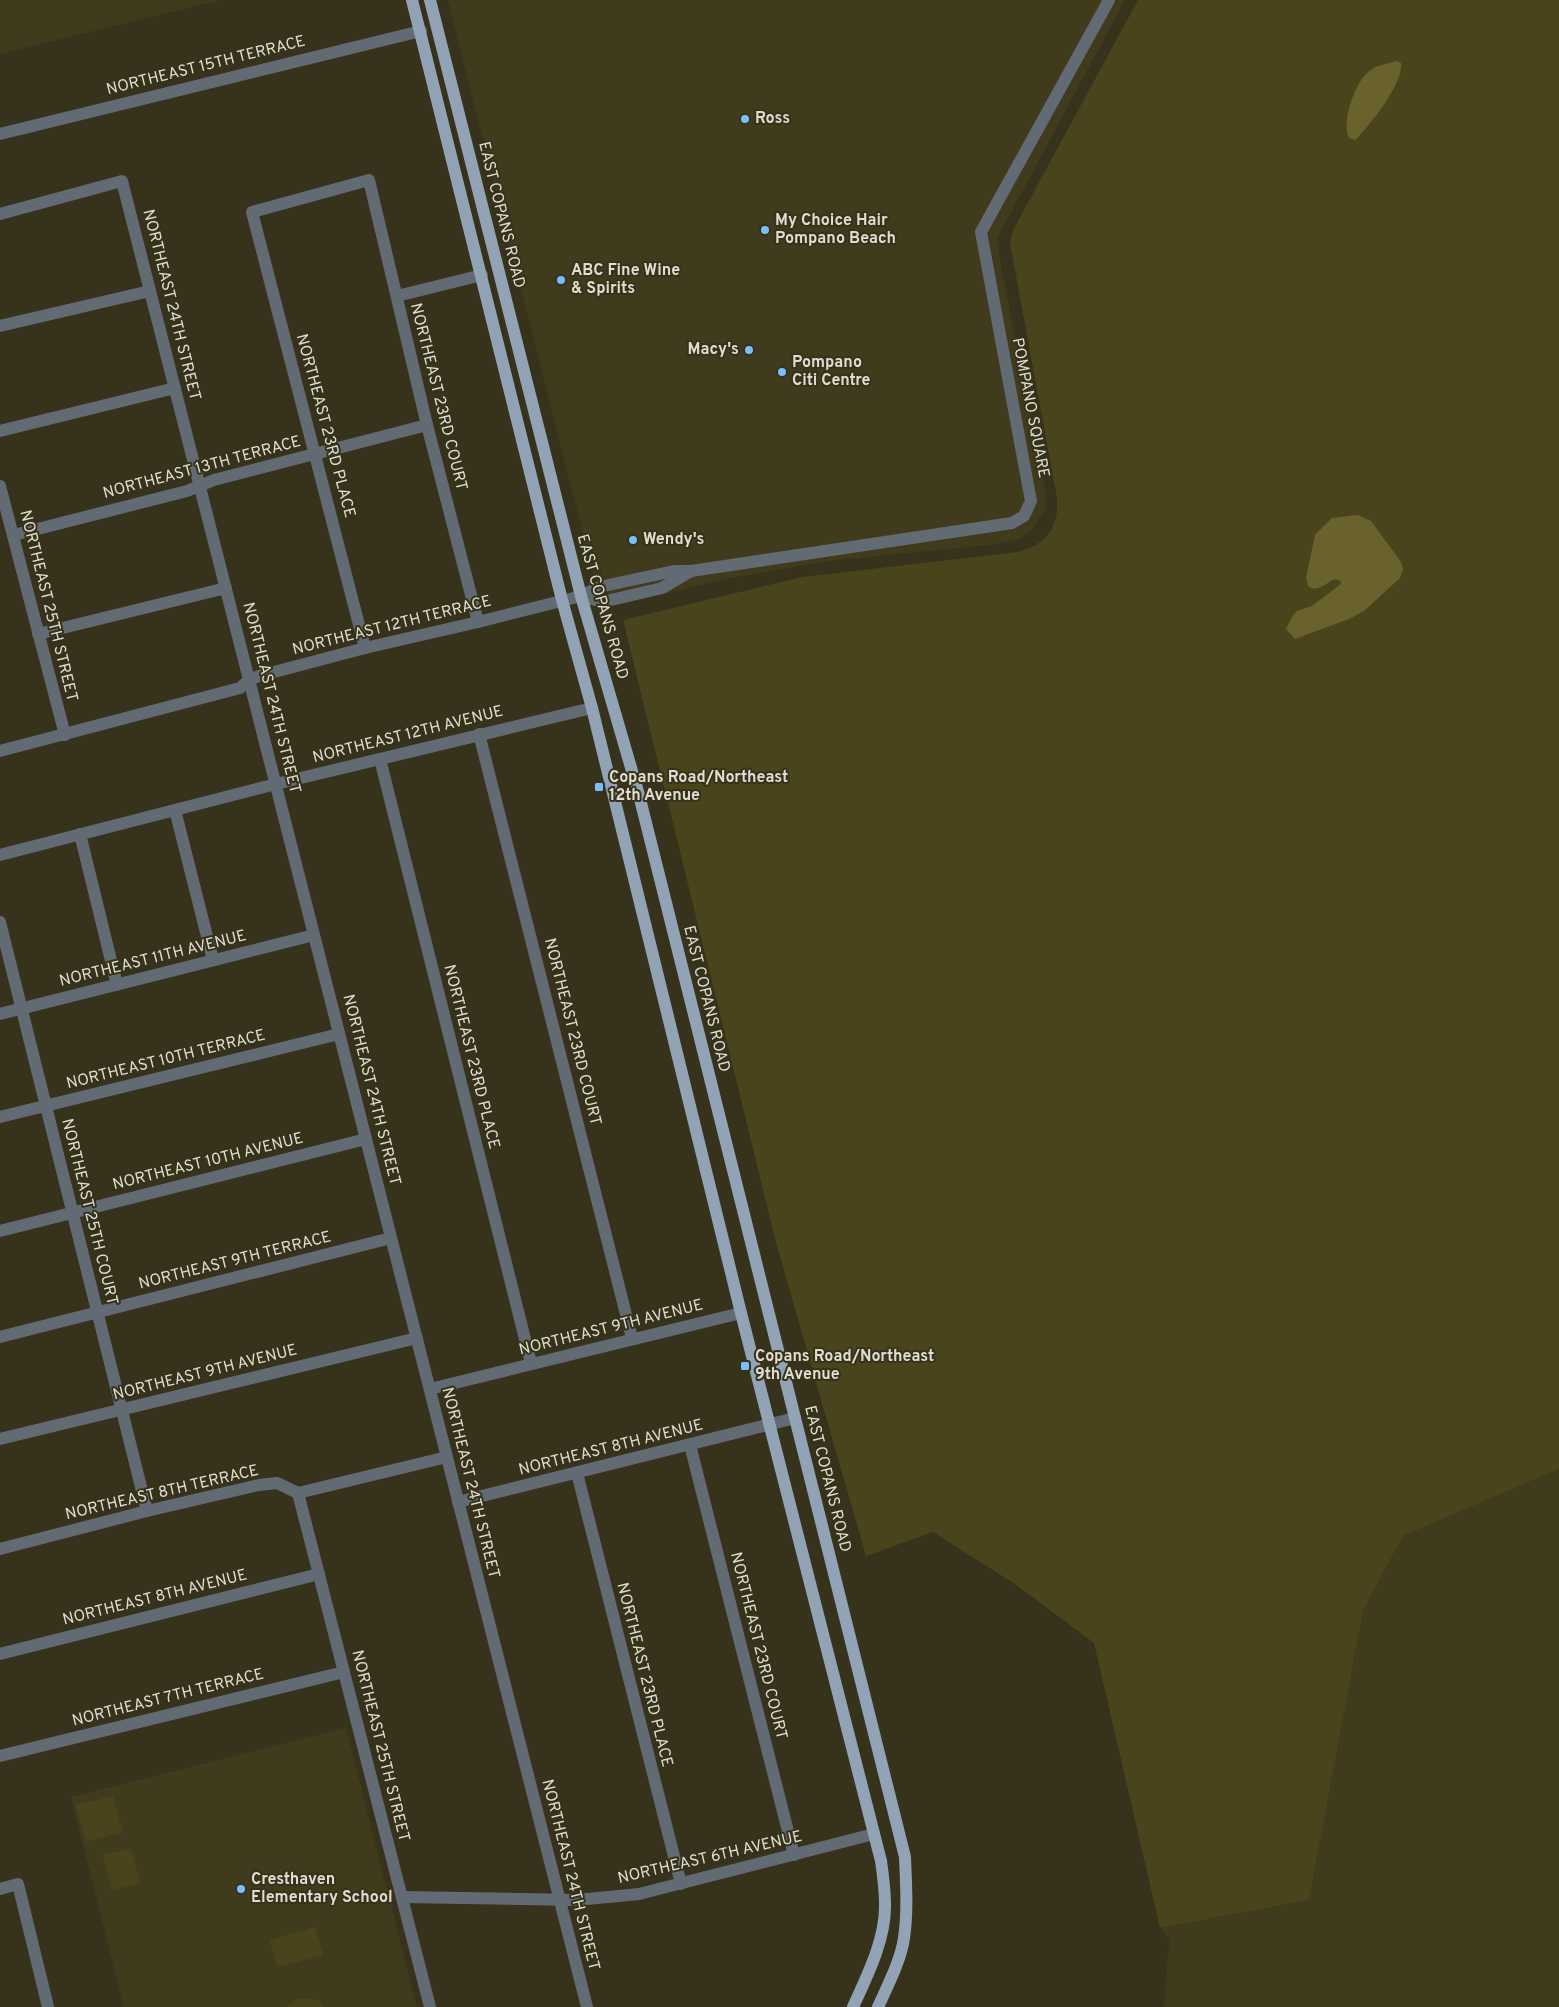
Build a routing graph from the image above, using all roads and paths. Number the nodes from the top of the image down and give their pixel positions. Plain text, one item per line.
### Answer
1 (412, 0) edge
2 (430, 0) edge
3 (1109, 0) edge
4 (421, 31) junction
5 (0, 134) edge
6 (252, 212) joint
7 (0, 214) edge
8 (474, 246) junction
9 (496, 264) junction
10 (482, 275) junction
11 (150, 290) junction
12 (504, 294) junction
13 (397, 296) junction
14 (0, 326) edge
15 (175, 388) junction
16 (427, 425) junction
17 (0, 431) edge
18 (315, 454) junction
19 (0, 486) edge
20 (200, 486) junction
21 (14, 536) junction
22 (226, 588) junction
23 (581, 596) junction
24 (562, 600) junction
25 (478, 622) junction
26 (38, 634) junction
27 (365, 648) junction
28 (250, 680) junction
29 (592, 708) junction
30 (64, 734) junction
31 (479, 734) junction
32 (0, 750) edge
33 (380, 759) junction
34 (276, 784) junction
35 (176, 810) junction
36 (80, 834) junction
37 (0, 855) edge
38 (0, 922) edge
39 (314, 935) junction
40 (213, 960) junction
41 (117, 984) junction
42 (22, 1008) junction
43 (0, 1014) edge
44 (340, 1034) junction
45 (46, 1105) junction
46 (0, 1117) edge
47 (366, 1139) junction
48 (73, 1213) junction
49 (0, 1231) edge
50 (391, 1238) junction
51 (98, 1313) junction
52 (741, 1313) junction
53 (0, 1337) edge
54 (417, 1338) junction
55 (632, 1338) junction
56 (532, 1363) junction
57 (430, 1389) junction
58 (122, 1410) junction
59 (795, 1418) junction
60 (770, 1424) junction
61 (0, 1440) edge
62 (690, 1445) junction
63 (447, 1458) junction
64 (577, 1473) junction
65 (298, 1493) junction
66 (458, 1502) junction
67 (147, 1511) junction
68 (0, 1549) edge
69 (319, 1574) junction
70 (0, 1654) edge
71 (344, 1672) junction
72 (0, 1756) edge
73 (874, 1834) junction
74 (794, 1855) junction
75 (681, 1884) junction
76 (0, 1889) edge
77 (402, 1897) junction
78 (560, 1900) junction
79 (48, 2007) edge
80 (430, 2007) edge
81 (587, 2007) edge
82 (853, 2007) edge
83 (878, 2007) edge

1 - 4 main road, EAST COPANS ROAD
2 - 9 main road, EAST COPANS ROAD
3 - 23 street, POMPANO SQUARE
4 - 5 street, NORTHEAST 15TH TERRACE
4 - 8 main road, EAST COPANS ROAD
6 - 13 street, NORTHEAST 23RD COURT
6 - 18 street, NORTHEAST 23RD PLACE
7 - 11 street, NORTHEAST 24TH STREET
8 - 9 main road
8 - 10 main road, EAST COPANS ROAD
9 - 12 main road, EAST COPANS ROAD
10 - 12 main road
10 - 13 street
10 - 24 main road, EAST COPANS ROAD
11 - 14 street
11 - 15 street, NORTHEAST 24TH STREET
12 - 23 main road, EAST COPANS ROAD
13 - 16 street, NORTHEAST 23RD COURT
15 - 17 street
15 - 20 street, NORTHEAST 24TH STREET
16 - 18 street, NORTHEAST 13TH TERRACE
16 - 25 street, NORTHEAST 23RD COURT
18 - 20 street, NORTHEAST 13TH TERRACE
18 - 27 street, NORTHEAST 23RD PLACE
19 - 21 street, NORTHEAST 25TH STREET
20 - 21 street, NORTHEAST 13TH TERRACE
20 - 22 street, NORTHEAST 24TH STREET
21 - 26 street, NORTHEAST 25TH STREET
22 - 26 street
22 - 28 street, NORTHEAST 24TH STREET
23 - 24 street, POMPANO SQUARE
23 - 59 main road, EAST COPANS ROAD
24 - 25 street, NORTHEAST 12TH TERRACE
24 - 29 main road, EAST COPANS ROAD
25 - 27 street, NORTHEAST 12TH TERRACE
26 - 30 street, NORTHEAST 25TH STREET
27 - 28 street, NORTHEAST 12TH TERRACE
28 - 30 street, NORTHEAST 12TH TERRACE
28 - 34 street, NORTHEAST 24TH STREET
29 - 31 street, NORTHEAST 12TH AVENUE
29 - 52 main road, EAST COPANS ROAD
30 - 32 street, NORTHEAST 12TH TERRACE
31 - 33 street, NORTHEAST 12TH AVENUE
31 - 55 street, NORTHEAST 23RD COURT
33 - 34 street, NORTHEAST 12TH AVENUE
33 - 56 street, NORTHEAST 23RD PLACE
34 - 35 street, NORTHEAST 12TH AVENUE
34 - 39 street, NORTHEAST 24TH STREET
35 - 36 street, NORTHEAST 12TH AVENUE
35 - 40 street
36 - 37 street, NORTHEAST 12TH AVENUE
36 - 41 street
38 - 42 street, NORTHEAST 25TH COURT
39 - 40 street, NORTHEAST 11TH AVENUE
39 - 44 street, NORTHEAST 24TH STREET
40 - 41 street, NORTHEAST 11TH AVENUE
41 - 42 street, NORTHEAST 11TH AVENUE
42 - 43 street, NORTHEAST 11TH AVENUE
42 - 45 street, NORTHEAST 25TH COURT
44 - 45 street, NORTHEAST 10TH TERRACE
44 - 47 street, NORTHEAST 24TH STREET
45 - 46 street, NORTHEAST 10TH TERRACE
45 - 48 street, NORTHEAST 25TH COURT
47 - 48 street, NORTHEAST 10TH AVENUE
47 - 50 street, NORTHEAST 24TH STREET
48 - 49 street, NORTHEAST 10TH AVENUE
48 - 51 street, NORTHEAST 25TH COURT
50 - 51 street, NORTHEAST 9TH TERRACE
50 - 54 street, NORTHEAST 24TH STREET
51 - 53 street, NORTHEAST 9TH TERRACE
51 - 58 street, NORTHEAST 25TH COURT
52 - 55 street, NORTHEAST 9TH AVENUE
52 - 60 main road, EAST COPANS ROAD
54 - 57 street, NORTHEAST 24TH STREET
54 - 58 street, NORTHEAST 9TH AVENUE
55 - 56 street, NORTHEAST 9TH AVENUE
56 - 57 street, NORTHEAST 9TH AVENUE
57 - 63 street, NORTHEAST 24TH STREET
58 - 61 street, NORTHEAST 9TH AVENUE
58 - 67 street, NORTHEAST 25TH COURT
59 - 60 street, NORTHEAST 8TH AVENUE
59 - 83 main road, EAST COPANS ROAD
60 - 62 street, NORTHEAST 8TH AVENUE
60 - 73 main road, EAST COPANS ROAD
62 - 64 street, NORTHEAST 8TH AVENUE
62 - 74 street, NORTHEAST 23RD COURT
63 - 65 street
63 - 66 street, NORTHEAST 24TH STREET
64 - 66 street, NORTHEAST 8TH AVENUE
64 - 75 street, NORTHEAST 23RD PLACE
65 - 67 street, NORTHEAST 8TH TERRACE
65 - 69 street, NORTHEAST 25TH STREET
66 - 78 street, NORTHEAST 24TH STREET
67 - 68 street, NORTHEAST 8TH TERRACE
69 - 70 street, NORTHEAST 8TH AVENUE
69 - 71 street, NORTHEAST 25TH STREET
71 - 72 street, NORTHEAST 7TH TERRACE
71 - 77 street, NORTHEAST 25TH STREET
73 - 74 street, NORTHEAST 6TH AVENUE
73 - 82 main road, EAST COPANS ROAD
74 - 75 street, NORTHEAST 6TH AVENUE
75 - 78 street, NORTHEAST 6TH AVENUE
76 - 79 street
77 - 78 street, NORTHEAST 6TH AVENUE
77 - 80 street, NORTHEAST 25TH STREET
78 - 81 street, NORTHEAST 24TH STREET

